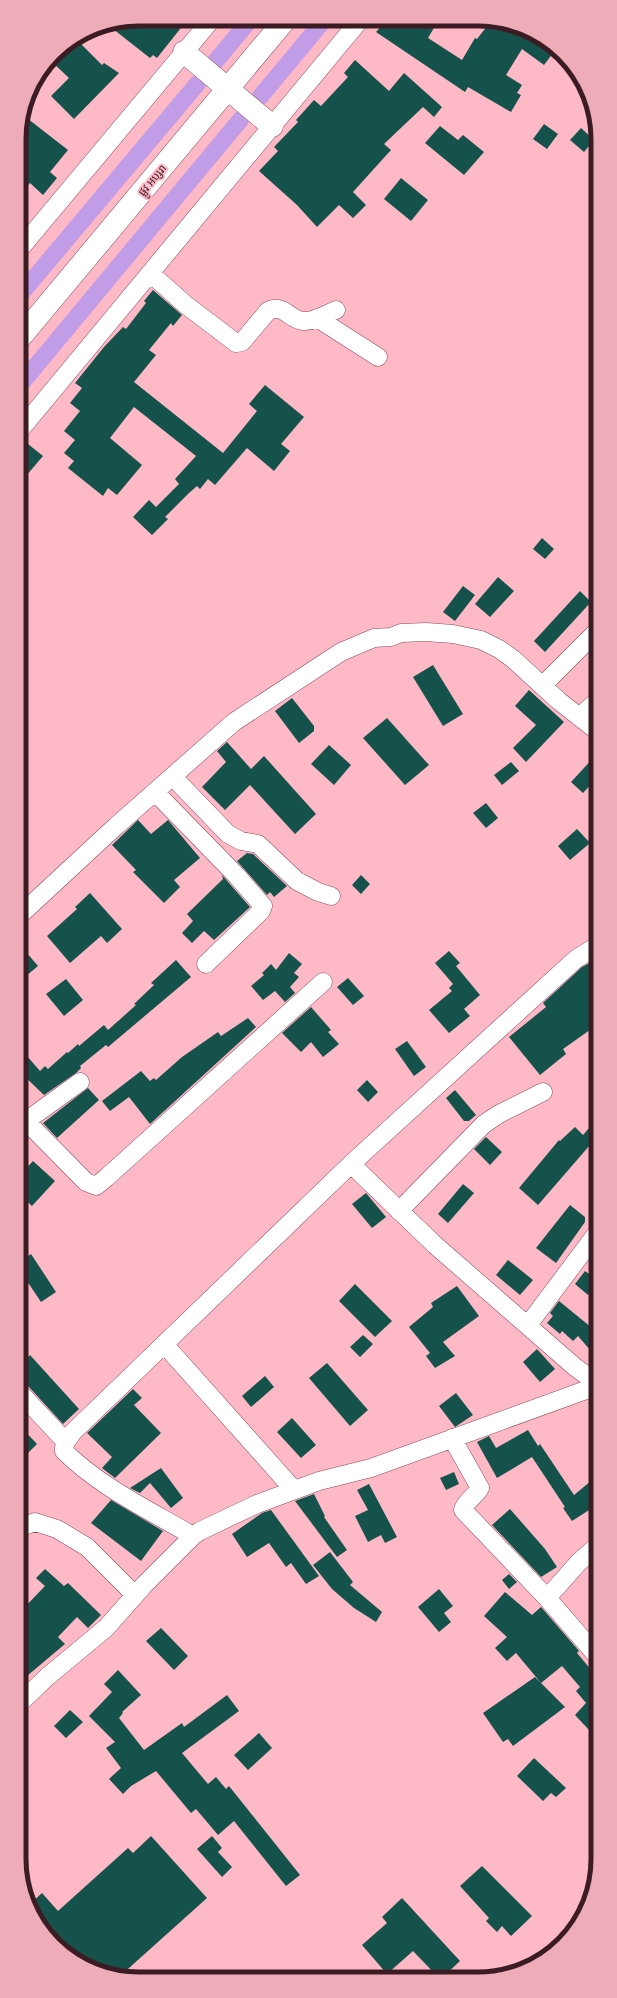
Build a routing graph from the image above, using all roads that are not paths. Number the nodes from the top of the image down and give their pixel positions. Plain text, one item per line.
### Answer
1 (207, 26) edge
2 (280, 26) edge
3 (355, 26) edge
4 (184, 52) junction
5 (228, 89) junction
6 (272, 126) junction
7 (26, 242) edge
8 (150, 273) junction
9 (336, 310) dead end
10 (317, 318) junction
11 (26, 332) edge
12 (378, 357) dead end
13 (26, 423) edge
14 (591, 637) edge
15 (542, 686) junction
16 (591, 706) edge
17 (579, 717) junction
18 (591, 726) edge
19 (173, 777) junction
20 (155, 792) junction
21 (331, 896) dead end
22 (26, 909) edge
23 (591, 949) edge
24 (206, 964) dead end
25 (323, 982) dead end
26 (80, 1082) dead end
27 (544, 1092) dead end
28 (26, 1116) edge
29 (26, 1121) edge
30 (351, 1164) junction
31 (399, 1211) junction
32 (591, 1241) edge
33 (528, 1325) junction
34 (164, 1344) junction
35 (591, 1379) edge
36 (591, 1386) edge
37 (26, 1399) edge
38 (452, 1438) junction
39 (66, 1442) junction
40 (294, 1490) junction
41 (26, 1525) edge
42 (193, 1536) junction
43 (591, 1551) edge
44 (135, 1595) junction
45 (547, 1598) junction
46 (591, 1648) edge
47 (26, 1697) edge

1 - 4 street
2 - 5 main road, ផ្លូវ អប្សរា
3 - 6 street
4 - 5 main road
4 - 7 street
5 - 6 main road
5 - 11 main road, ផ្លូវ អប្សរា
6 - 8 street
8 - 10 street
8 - 13 street
9 - 10 street
10 - 12 street
14 - 15 street
15 - 17 street
15 - 19 street
16 - 17 street
17 - 18 street
19 - 20 street
19 - 21 street
20 - 22 street
20 - 24 street
23 - 30 street
25 - 29 street
26 - 28 street
27 - 31 street
30 - 31 street
30 - 34 street
31 - 33 street
32 - 33 street
33 - 35 street
34 - 39 street
34 - 40 street
36 - 38 street
37 - 39 street
38 - 40 street
38 - 45 street
39 - 42 street
40 - 42 street
41 - 44 street
42 - 44 street
43 - 45 street
44 - 47 street
45 - 46 street

